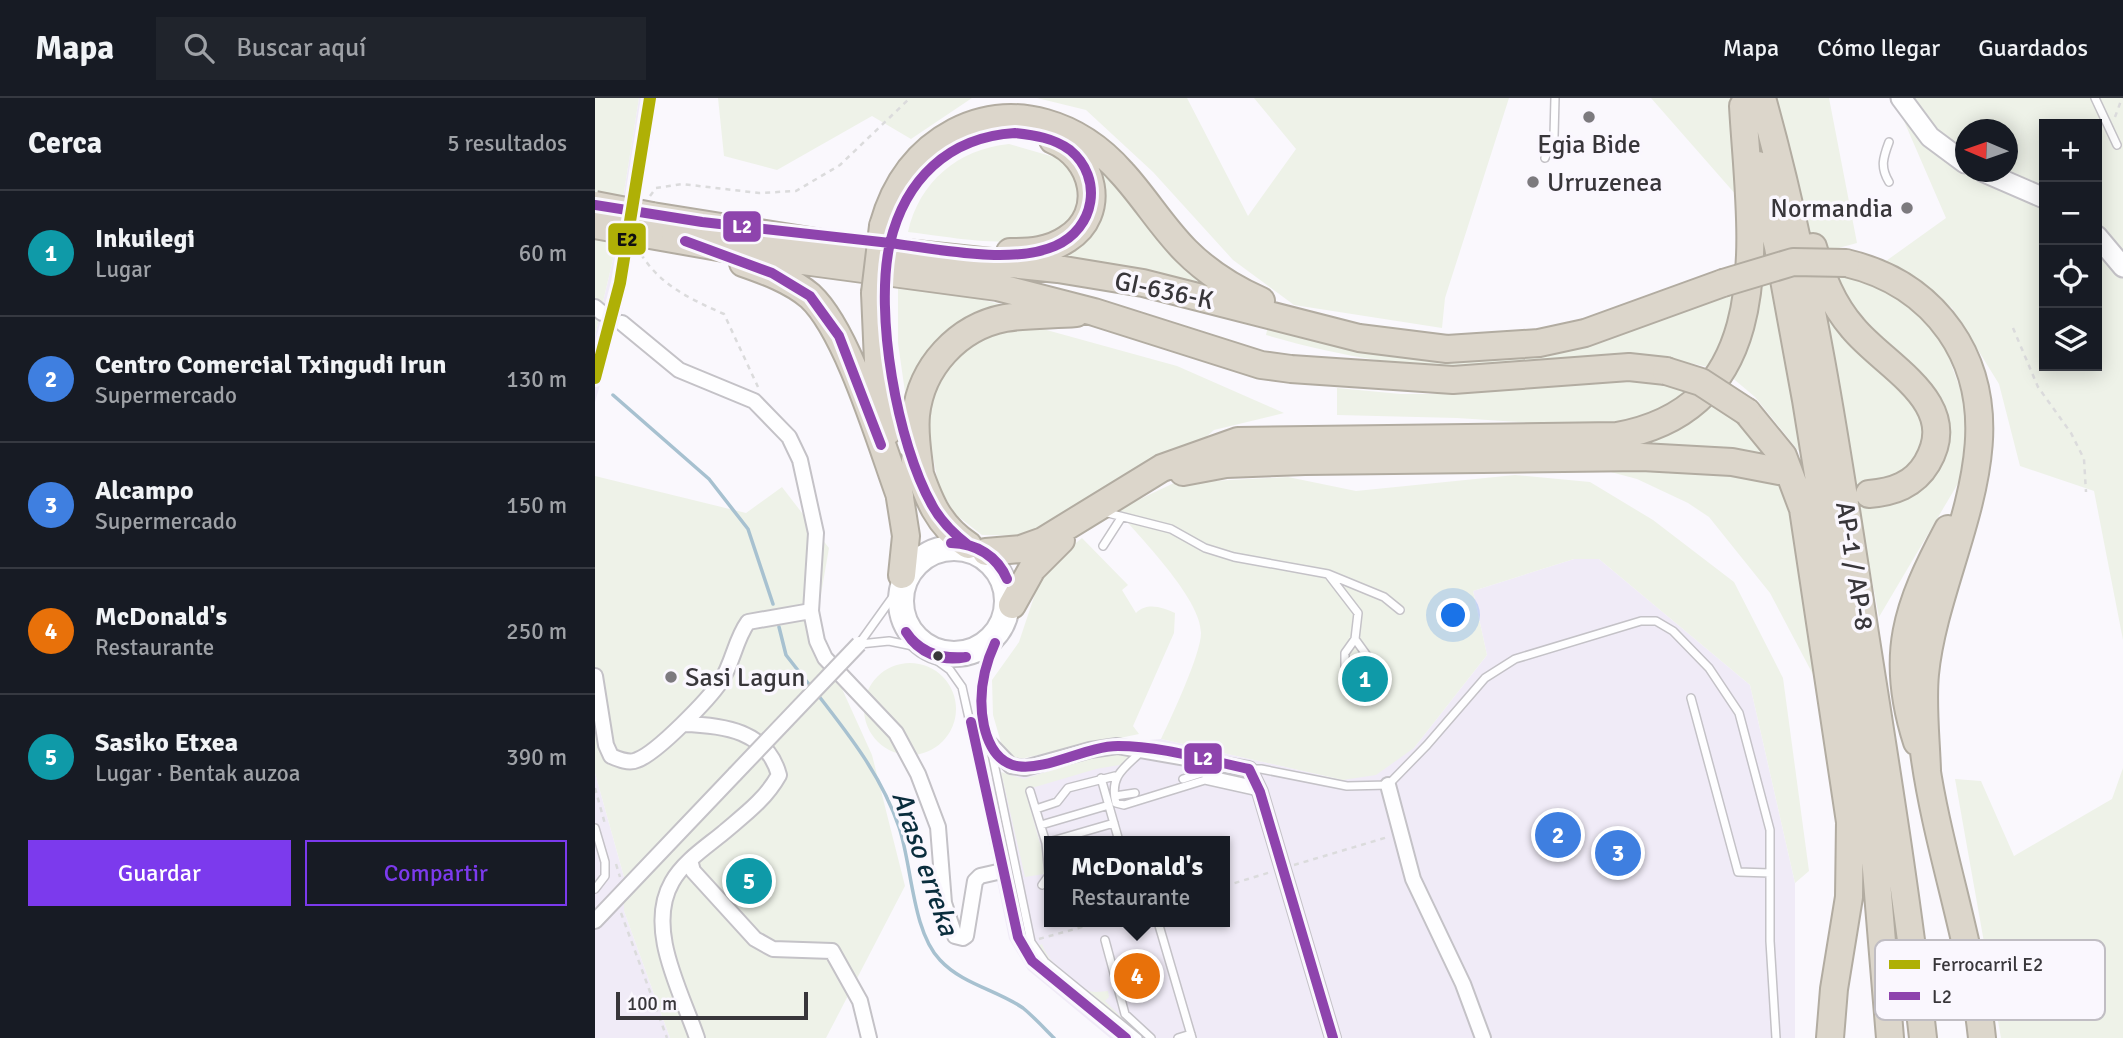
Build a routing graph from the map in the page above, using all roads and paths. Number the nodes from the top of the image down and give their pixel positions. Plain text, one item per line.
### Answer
1 (1555, 98) edge
2 (1775, 98) edge
3 (1901, 98) edge
4 (2095, 98) edge
5 (2122, 98) edge
6 (1748, 101) edge
7 (2117, 127) dead end
8 (1889, 142) dead end
9 (2117, 145) dead end
10 (1955, 156) edge
11 (1545, 158) dead end
12 (1889, 182) dead end
13 (2007, 182) edge
14 (2039, 196) edge
15 (595, 205) edge
16 (660, 224) junction
17 (595, 225) edge
18 (889, 227) junction
19 (2102, 242) edge
20 (700, 244) junction
21 (2123, 267) edge
22 (881, 290) junction
23 (1094, 312) junction
24 (622, 323) dead end
25 (2013, 328) dead end
26 (1539, 342) junction
27 (1349, 372) junction
28 (1779, 471) dead end
29 (920, 474) junction
30 (1974, 479) junction
31 (2086, 492) dead end
32 (1869, 494) dead end
33 (900, 496) junction
34 (1112, 515) junction
35 (1103, 546) dead end
36 (977, 549) junction
37 (1328, 574) junction
38 (900, 583) junction
39 (1012, 605) junction
40 (1400, 610) dead end
41 (811, 611) junction
42 (992, 639) junction
43 (1355, 639) junction
44 (859, 644) junction
45 (923, 651) junction
46 (1345, 666) dead end
47 (595, 676) edge
48 (1386, 682) dead end
49 (1691, 698) dead end
50 (683, 724) junction
51 (990, 744) junction
52 (1144, 750) junction
53 (1249, 769) junction
54 (1927, 770) junction
55 (1115, 776) junction
56 (1101, 778) junction
57 (1182, 779) dead end
58 (1388, 785) junction
59 (1259, 789) junction
60 (1030, 791) dead end
61 (1135, 793) dead end
62 (1115, 796) junction
63 (1109, 805) junction
64 (1036, 809) junction
65 (1114, 823) junction
66 (1041, 825) junction
67 (595, 828) edge
68 (1046, 836) edge
69 (1070, 836) edge
70 (1118, 836) edge
71 (1391, 836) dead end
72 (691, 860) junction
73 (1283, 867) junction
74 (1002, 871) junction
75 (1770, 873) junction
76 (1044, 882) edge
77 (1230, 884) edge
78 (1042, 885) dead end
79 (603, 896) edge
80 (1026, 920) junction
81 (595, 921) edge
82 (1013, 923) junction
83 (1083, 927) edge
84 (1159, 927) edge
85 (1105, 940) dead end
86 (1881, 940) edge
87 (1911, 940) edge
88 (1966, 940) edge
89 (1031, 942) junction
90 (1888, 1020) edge
91 (1921, 1020) edge
92 (1979, 1020) edge
93 (1192, 1036) edge
94 (667, 1038) edge
95 (697, 1038) edge
96 (869, 1038) edge
97 (1126, 1038) edge
98 (1138, 1038) edge
99 (1151, 1038) edge
100 (1178, 1038) edge
101 (1333, 1038) edge
102 (1483, 1038) edge
103 (1776, 1038) edge
104 (1830, 1038) edge
105 (1889, 1038) edge
106 (1923, 1038) edge
107 (1982, 1038) edge

1 - 11 lane
2 - 32 highway
3 - 10 main road
4 - 9 lane
5 - 7 path
6 - 36 highway
6 - 86 highway, AP-1 / AP-8
6 - 87 highway, AP-1 / AP-8
8 - 12 lane
13 - 14 main road
15 - 16 highway, GI-636-K, bridge
16 - 17 highway, GI-636-K, bridge
16 - 18 highway
16 - 20 highway, GI-636-K
16 - 26 highway, GI-636-K
18 - 22 highway, bridge
18 - 26 highway
19 - 21 main road
20 - 23 highway, GI-636-K
20 - 33 highway
22 - 29 highway
22 - 33 highway
23 - 27 highway, GI-636-K
23 - 27 highway, GI-636-K
23 - 29 highway
24 - 41 street
25 - 31 path
26 - 30 highway, GI-636-K, bridge
27 - 104 highway, GI-636-K, bridge
28 - 34 highway
29 - 36 highway
30 - 54 highway, GI-636-K
30 - 54 highway
33 - 38 highway
34 - 35 lane
34 - 37 lane
34 - 39 highway
36 - 38 street
36 - 39 street
37 - 40 lane
37 - 43 lane
38 - 44 lane
38 - 45 street
39 - 42 street
41 - 50 street
41 - 74 street
42 - 42 street
42 - 45 street
42 - 51 lane
43 - 46 lane
43 - 48 lane
44 - 45 lane
44 - 79 street, bridge
45 - 74 lane
47 - 50 street
49 - 75 lane
50 - 72 street
51 - 52 street
51 - 80 lane
52 - 53 street
52 - 55 lane
53 - 58 lane
53 - 59 street
54 - 88 highway
55 - 56 lane
55 - 62 lane
56 - 63 lane
56 - 64 lane
57 - 59 lane
58 - 75 lane
58 - 102 street
59 - 62 lane
59 - 73 street
60 - 64 lane
61 - 62 lane
63 - 65 lane
63 - 66 lane
64 - 66 lane
65 - 69 lane
65 - 70 lane
66 - 68 lane
67 - 79 lane
71 - 73 path
72 - 95 street
72 - 96 street
73 - 77 path
73 - 101 street
74 - 82 lane
75 - 103 lane
76 - 78 lane
79 - 81 street
79 - 94 path
80 - 82 lane
80 - 89 lane
82 - 97 lane
83 - 89 path
84 - 93 lane
85 - 99 lane
89 - 98 lane
90 - 105 highway, AP-1 / AP-8
91 - 106 highway, AP-1 / AP-8
92 - 107 highway
93 - 100 lane

